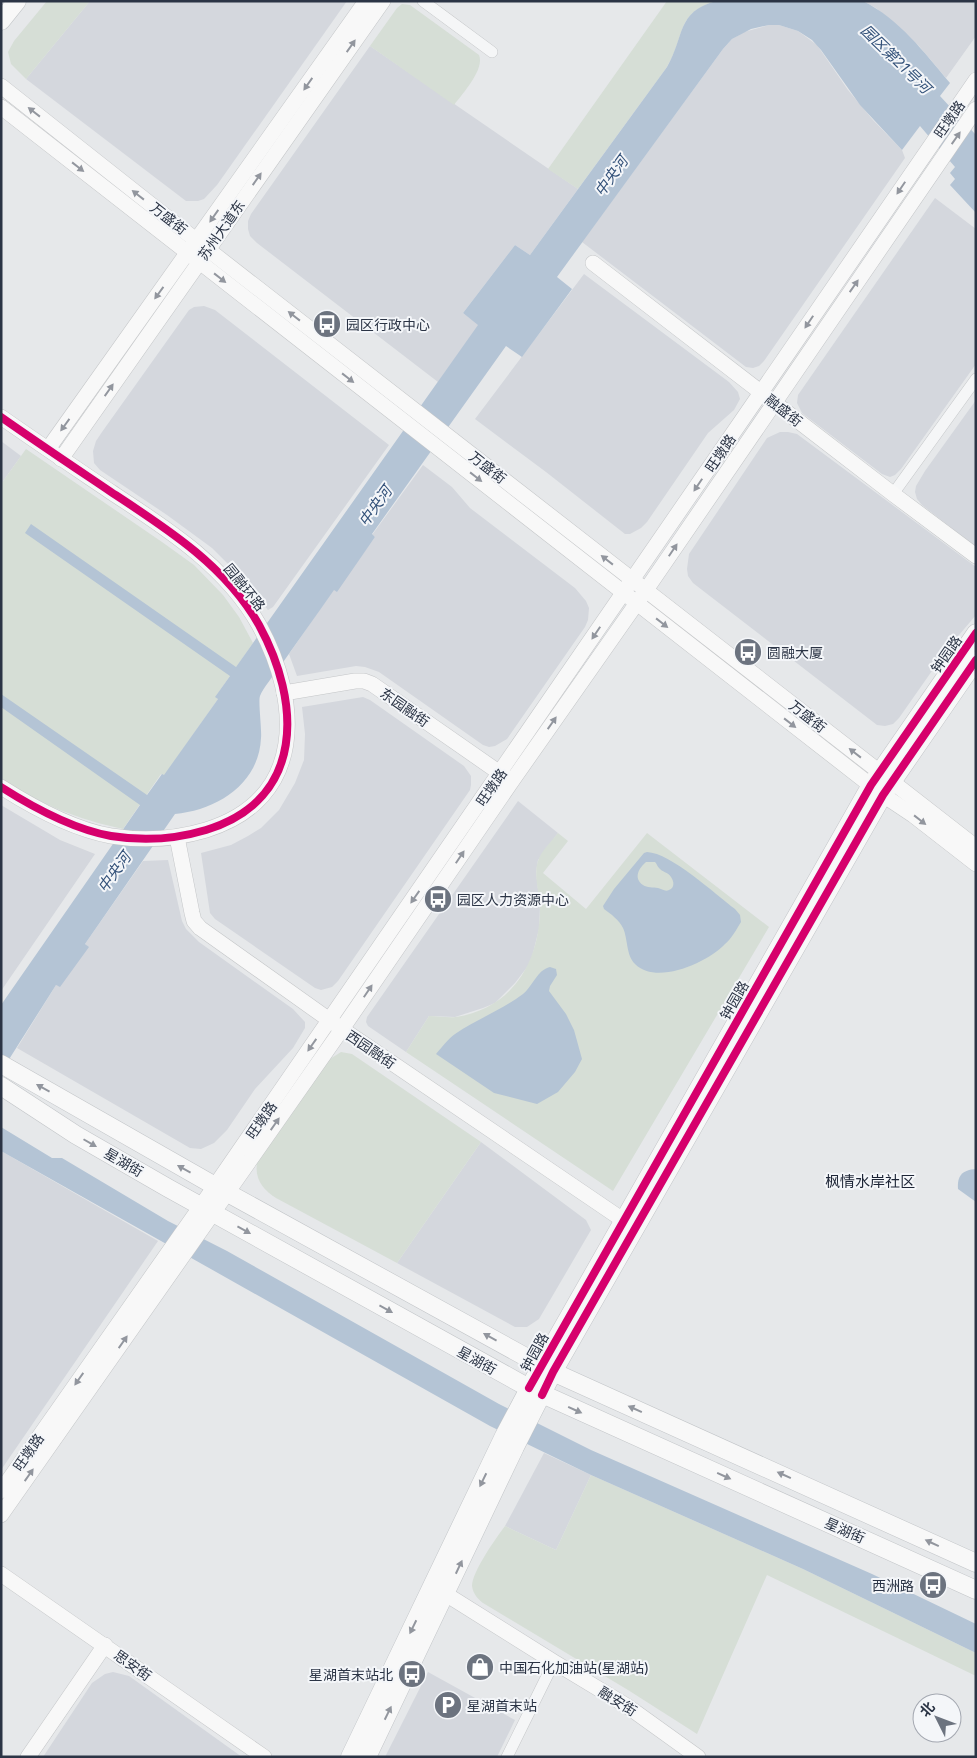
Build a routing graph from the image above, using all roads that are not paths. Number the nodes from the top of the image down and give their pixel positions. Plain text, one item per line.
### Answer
1 (17, 1) edge
2 (366, 1) edge
3 (383, 1) edge
4 (423, 1) edge
5 (1, 20) edge
6 (492, 52) dead end
7 (976, 80) edge
8 (1, 86) edge
9 (1, 107) edge
10 (973, 113) edge
11 (198, 251) junction
12 (593, 262) dead end
13 (976, 378) edge
14 (761, 392) junction
15 (774, 402) junction
16 (1, 418) edge
17 (442, 441) junction
18 (48, 449) junction
19 (61, 459) junction
20 (893, 494) junction
21 (976, 556) edge
22 (633, 580) junction
23 (646, 590) junction
24 (624, 593) junction
25 (636, 603) junction
26 (976, 633) edge
27 (976, 660) edge
28 (283, 689) junction
29 (506, 777) junction
30 (881, 783) junction
31 (1, 788) edge
32 (170, 838) junction
33 (976, 848) edge
34 (976, 864) edge
35 (336, 1025) junction
36 (8, 1068) edge
37 (3, 1088) edge
38 (221, 1189) junction
39 (206, 1210) junction
40 (624, 1220) junction
41 (173, 1258) junction
42 (547, 1369) junction
43 (535, 1391) junction
44 (1, 1490) edge
45 (1, 1515) edge
46 (976, 1563) edge
47 (1, 1574) edge
48 (439, 1590) junction
49 (976, 1590) edge
50 (105, 1645) junction
51 (554, 1662) junction
52 (28, 1757) edge
53 (264, 1757) edge
54 (350, 1757) edge
55 (367, 1757) edge
56 (507, 1757) edge
57 (698, 1757) edge

1 - 5 main road
2 -> 11 main road, 苏州大道东
11 -> 3 main road, 苏州大道东
4 - 6 street
7 -> 14 main road, 旺墩路
11 -> 8 main road, 万盛街
9 -> 11 main road, 万盛街
15 -> 10 main road, 旺墩路
11 - 17 main road, 万盛街
11 -> 18 main road, 苏州大道东
19 -> 11 main road, 苏州大道东
12 - 14 main road, 融盛街
13 - 20 street
14 - 15 main road, 融盛街
14 -> 22 main road, 旺墩路
15 - 20 main road, 融盛街
23 -> 15 main road, 旺墩路
16 - 18 main road, 园融环路
22 -> 17 main road, 万盛街
17 -> 24 main road, 万盛街
18 - 19 main road, 园融环路
19 - 28 main road, 园融环路
20 - 21 main road, 融盛街
22 - 23 main road, 万盛街
22 - 24 main road, 旺墩路
23 - 25 main road, 旺墩路
30 -> 23 main road, 万盛街
24 - 25 main road, 万盛街
24 -> 29 main road, 旺墩路
29 -> 25 main road, 旺墩路
25 -> 30 main road, 万盛街
26 - 30 main road, 钟园路
27 - 30 main road, 钟园路
28 - 29 main road, 东园融街
28 - 32 main road, 园融环路
29 - 35 main road, 旺墩路
30 - 33 main road, 万盛街
30 -> 34 main road, 万盛街
30 - 40 main road, 钟园路
30 - 42 main road, 钟园路
31 - 32 main road, 园融环路
32 - 35 main road, 西园融街
35 - 38 main road, 旺墩路
35 - 40 main road, 西园融街
38 -> 36 main road, 星湖街
37 -> 39 main road, 星湖街
38 - 39 main road, 旺墩路
42 -> 38 main road, 星湖街
39 - 41 main road, 旺墩路
39 -> 43 main road, 星湖街
40 - 42 main road, 钟园路
41 -> 44 main road, 旺墩路
45 -> 41 main road, 旺墩路
42 - 43 main road, 钟园路
46 -> 42 main road, 星湖街
43 - 48 main road, 钟园路
43 -> 49 main road, 星湖街
47 - 50 main road, 思安街
48 - 51 main road, 融安街
48 -> 54 main road, 钟园路
55 -> 48 main road, 钟园路
50 - 52 main road
50 - 53 main road, 思安街
51 - 56 street
51 - 57 main road, 融安街

